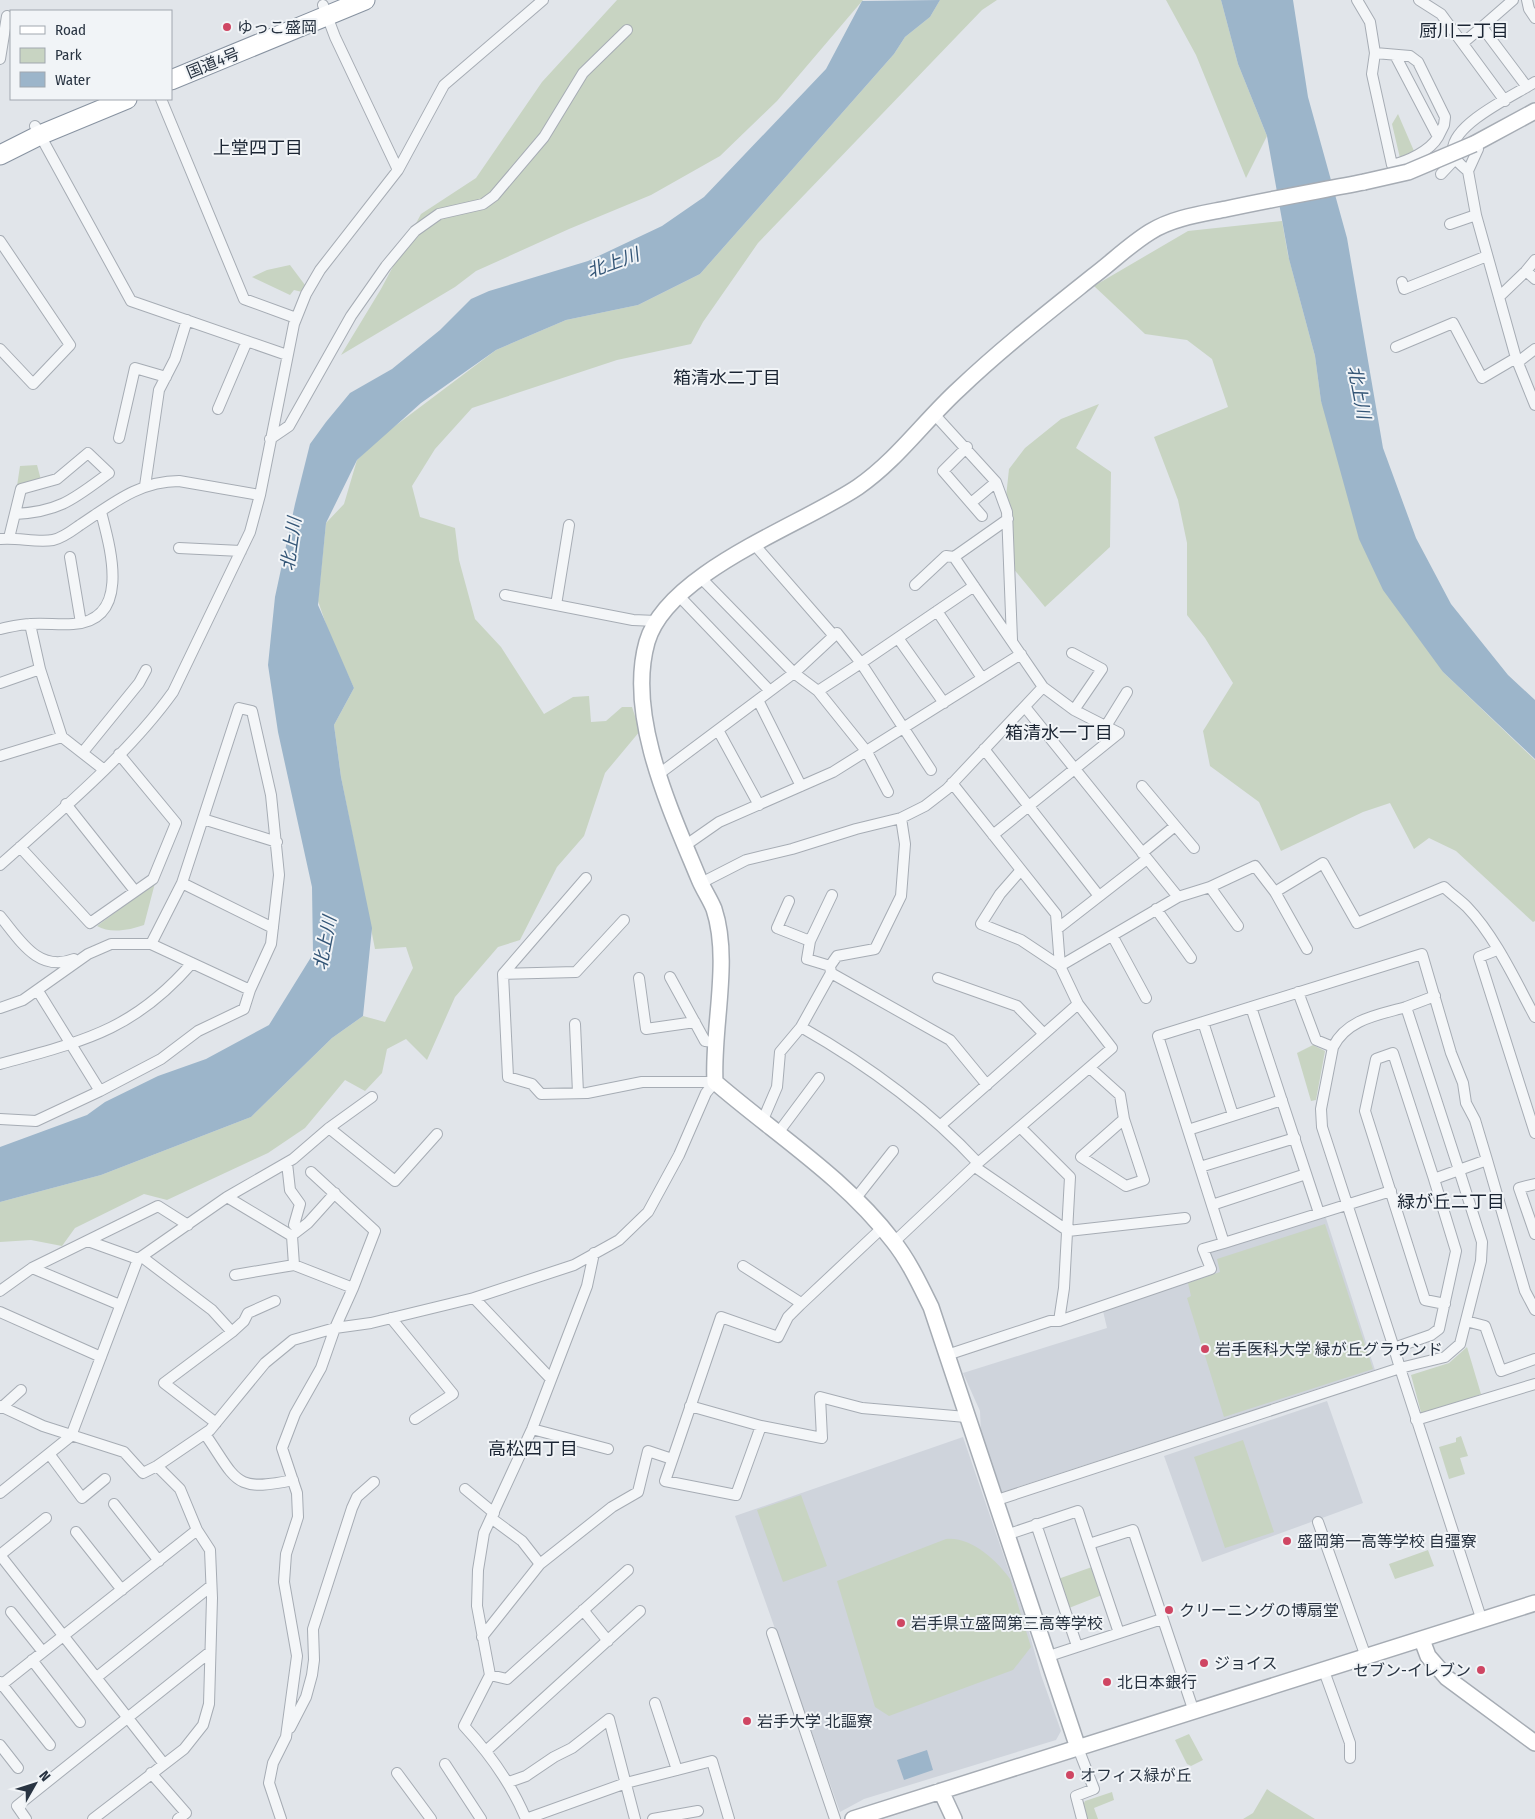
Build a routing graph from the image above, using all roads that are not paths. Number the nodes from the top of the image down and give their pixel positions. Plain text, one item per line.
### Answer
1 (365, 0) edge
2 (543, 0) edge
3 (1357, 0) edge
4 (1418, 0) edge
5 (1513, 0) edge
6 (1527, 0) edge
7 (328, 7) edge
8 (7, 16) dead end
9 (1535, 18) edge
10 (1482, 27) junction
11 (627, 30) dead end
12 (1463, 43) junction
13 (1375, 53) junction
14 (1395, 55) junction
15 (0, 59) edge
16 (172, 69) edge
17 (172, 80) edge
18 (1531, 84) edge
19 (99, 100) edge
20 (124, 100) edge
21 (161, 100) edge
22 (1505, 101) junction
23 (1535, 111) edge
24 (38, 130) junction
25 (1438, 137) junction
26 (0, 144) edge
27 (1478, 149) dead end
28 (0, 155) edge
29 (1456, 158) junction
30 (398, 170) junction
31 (1468, 171) junction
32 (1441, 174) dead end
33 (1476, 215) junction
34 (1450, 224) dead end
35 (0, 241) edge
36 (1487, 256) junction
37 (1535, 260) edge
38 (1526, 271) junction
39 (1535, 279) edge
40 (1402, 282) dead end
41 (1499, 297) junction
42 (296, 318) junction
43 (186, 320) junction
44 (247, 341) junction
45 (1396, 347) dead end
46 (0, 349) edge
47 (1535, 349) edge
48 (287, 355) junction
49 (1517, 360) junction
50 (166, 377) junction
51 (1535, 405) edge
52 (218, 409) dead end
53 (934, 414) junction
54 (119, 438) dead end
55 (270, 439) junction
56 (967, 447) junction
57 (996, 482) junction
58 (145, 486) junction
59 (260, 495) junction
60 (971, 504) junction
61 (101, 512) junction
62 (15, 514) junction
63 (982, 516) dead end
64 (1008, 519) junction
65 (569, 526) dead end
66 (5, 538) edge
67 (753, 544) junction
68 (179, 548) dead end
69 (241, 551) junction
70 (70, 557) dead end
71 (954, 557) junction
72 (700, 578) junction
73 (915, 585) dead end
74 (974, 586) junction
75 (505, 595) dead end
76 (678, 596) junction
77 (556, 606) junction
78 (937, 612) junction
79 (656, 621) junction
80 (80, 623) junction
81 (30, 624) junction
82 (0, 628) edge
83 (834, 636) junction
84 (898, 638) junction
85 (1012, 641) junction
86 (1072, 653) dead end
87 (1020, 654) junction
88 (861, 663) junction
89 (40, 669) junction
90 (146, 670) dead end
91 (794, 673) junction
92 (982, 678) junction
93 (0, 683) edge
94 (1043, 687) junction
95 (770, 691) junction
96 (818, 691) junction
97 (1127, 692) dead end
98 (758, 700) junction
99 (944, 703) junction
100 (1025, 707) junction
101 (1074, 710) junction
102 (1106, 726) junction
103 (904, 729) junction
104 (718, 730) junction
105 (62, 737) junction
106 (984, 749) junction
107 (83, 752) junction
108 (867, 752) junction
109 (120, 754) junction
110 (0, 756) edge
111 (103, 769) junction
112 (931, 770) dead end
113 (1075, 770) junction
114 (659, 774) junction
115 (952, 783) junction
116 (801, 786) junction
117 (1142, 786) dead end
118 (888, 792) dead end
119 (66, 804) junction
120 (759, 805) junction
121 (1029, 806) junction
122 (901, 818) junction
123 (203, 819) junction
124 (1175, 826) junction
125 (993, 835) junction
126 (277, 842) junction
127 (686, 845) junction
128 (20, 847) junction
129 (1194, 848) dead end
130 (1145, 856) junction
131 (0, 865) edge
132 (1020, 870) junction
133 (586, 878) dead end
134 (701, 883) junction
135 (182, 884) junction
136 (1210, 887) junction
137 (135, 891) junction
138 (1275, 892) junction
139 (832, 895) dead end
140 (1099, 896) junction
141 (1178, 897) junction
142 (789, 901) dead end
143 (1156, 909) junction
144 (0, 916) edge
145 (624, 920) dead end
146 (1238, 926) dead end
147 (273, 928) junction
148 (1057, 929) junction
149 (1112, 937) junction
150 (810, 941) junction
151 (151, 944) junction
152 (1307, 949) dead end
153 (1497, 950) junction
154 (88, 954) junction
155 (1191, 958) dead end
156 (192, 963) junction
157 (1060, 966) junction
158 (831, 970) junction
159 (503, 974) junction
160 (670, 977) dead end
161 (639, 978) dead end
162 (938, 978) dead end
163 (38, 990) junction
164 (250, 990) junction
165 (1298, 992) junction
166 (1435, 996) junction
167 (1146, 998) dead end
168 (1078, 1004) junction
169 (1251, 1007) junction
170 (1406, 1007) junction
171 (0, 1008) edge
172 (1535, 1016) edge
173 (695, 1022) junction
174 (1203, 1022) junction
175 (575, 1024) dead end
176 (800, 1027) junction
177 (1044, 1034) junction
178 (714, 1042) junction
179 (71, 1044) junction
180 (1333, 1047) junction
181 (0, 1064) edge
182 (1090, 1068) junction
183 (820, 1078) dead end
184 (715, 1082) junction
185 (987, 1085) junction
186 (100, 1091) junction
187 (578, 1093) junction
188 (372, 1097) dead end
189 (1282, 1100) junction
190 (1234, 1115) junction
191 (0, 1119) edge
192 (1124, 1119) junction
193 (762, 1122) junction
194 (941, 1125) junction
195 (329, 1128) junction
196 (1021, 1128) junction
197 (1188, 1130) junction
198 (778, 1133) junction
199 (1535, 1133) edge
200 (437, 1134) dead end
201 (1295, 1138) junction
202 (893, 1151) dead end
203 (1487, 1160) junction
204 (287, 1163) junction
205 (976, 1165) junction
206 (1200, 1168) junction
207 (1459, 1170) junction
208 (311, 1172) dead end
209 (1306, 1174) junction
210 (1434, 1179) junction
211 (1535, 1184) edge
212 (1391, 1191) junction
213 (334, 1193) junction
214 (227, 1197) junction
215 (856, 1198) junction
216 (1212, 1205) junction
217 (1346, 1205) junction
218 (1319, 1213) junction
219 (1185, 1218) dead end
220 (188, 1225) junction
221 (882, 1228) junction
222 (1068, 1231) junction
223 (295, 1233) junction
224 (1535, 1234) edge
225 (88, 1241) junction
226 (894, 1242) junction
227 (1224, 1243) junction
228 (594, 1253) junction
229 (140, 1258) junction
230 (294, 1265) junction
231 (743, 1266) dead end
232 (32, 1268) junction
233 (234, 1275) dead end
234 (352, 1288) junction
235 (0, 1291) edge
236 (474, 1298) junction
237 (275, 1300) dead end
238 (801, 1303) junction
239 (1445, 1304) junction
240 (120, 1305) junction
241 (1535, 1310) edge
242 (0, 1312) edge
243 (391, 1318) junction
244 (1059, 1321) junction
245 (1466, 1321) junction
246 (335, 1328) junction
247 (232, 1332) junction
248 (1394, 1348) junction
249 (947, 1354) junction
250 (101, 1357) junction
251 (1535, 1359) edge
252 (1400, 1368) junction
253 (551, 1379) junction
254 (1535, 1384) edge
255 (21, 1390) dead end
256 (690, 1406) junction
257 (1, 1407) edge
258 (966, 1417) junction
259 (415, 1420) dead end
260 (1416, 1420) junction
261 (216, 1423) junction
262 (760, 1426) junction
263 (532, 1429) junction
264 (205, 1434) junction
265 (71, 1436) junction
266 (608, 1449) dead end
267 (50, 1455) junction
268 (672, 1458) junction
269 (157, 1466) junction
270 (105, 1479) dead end
271 (293, 1480) junction
272 (374, 1482) dead end
273 (465, 1489) dead end
274 (0, 1493) edge
275 (994, 1501) junction
276 (114, 1504) dead end
277 (492, 1515) junction
278 (46, 1518) dead end
279 (1318, 1522) dead end
280 (1036, 1524) junction
281 (197, 1530) junction
282 (76, 1532) dead end
283 (1006, 1535) junction
284 (1089, 1544) junction
285 (0, 1555) edge
286 (159, 1560) junction
287 (540, 1564) junction
288 (628, 1570) dead end
289 (211, 1586) junction
290 (122, 1590) junction
291 (1535, 1603) edge
292 (583, 1610) junction
293 (640, 1611) dead end
294 (10, 1612) dead end
295 (1162, 1619) junction
296 (1482, 1621) junction
297 (772, 1633) dead end
298 (1119, 1633) junction
299 (64, 1636) junction
300 (482, 1637) junction
301 (1422, 1640) junction
302 (608, 1641) junction
303 (1077, 1646) junction
304 (43, 1652) junction
305 (210, 1652) junction
306 (1046, 1657) junction
307 (1366, 1657) junction
308 (32, 1660) junction
309 (1324, 1671) junction
310 (490, 1675) junction
311 (97, 1677) junction
312 (1, 1684) edge
313 (654, 1703) dead end
314 (1194, 1712) junction
315 (128, 1717) junction
316 (80, 1722) dead end
317 (286, 1737) junction
318 (1535, 1743) edge
319 (0, 1745) edge
320 (50, 1745) dead end
321 (1078, 1748) junction
322 (487, 1750) junction
323 (1350, 1758) dead end
324 (164, 1764) junction
325 (445, 1764) dead end
326 (18, 1768) dead end
327 (677, 1770) junction
328 (151, 1773) junction
329 (397, 1773) dead end
330 (509, 1782) junction
331 (626, 1783) junction
332 (941, 1791) junction
333 (698, 1811) dead end
334 (26, 1819) edge
335 (93, 1819) edge
336 (178, 1819) edge
337 (281, 1819) edge
338 (431, 1819) edge
339 (481, 1819) edge
340 (526, 1819) edge
341 (635, 1819) edge
342 (653, 1819) edge
343 (729, 1819) edge
344 (835, 1819) edge
345 (854, 1819) edge
346 (954, 1819) edge
347 (1082, 1819) edge

1 - 7 highway, 国道4号
2 - 30 street
3 - 13 street
4 - 12 street
5 - 10 street
6 - 9 street
7 - 16 highway, 国道4号
7 - 17 highway, 国道4号
7 - 30 street
8 - 15 street
10 - 12 street
10 - 18 street
11 - 55 street
12 - 22 street
13 - 14 street
13 - 25 street
14 - 25 street
14 - 25 street
18 - 22 street
19 - 24 highway
20 - 24 highway
21 - 42 street
22 - 29 street
23 - 53 street, bridge
24 - 26 highway
24 - 28 highway
24 - 43 street
27 - 31 street
29 - 31 street
29 - 32 street
30 - 42 street
31 - 33 street
33 - 34 street
33 - 36 street
35 - 46 street
36 - 40 street
36 - 41 street
37 - 38 street
38 - 39 street
38 - 41 street
41 - 49 street
42 - 48 street
43 - 44 street
43 - 50 street
44 - 48 street
44 - 52 street
45 - 49 street
47 - 49 street
48 - 55 street
49 - 51 street
50 - 54 street
50 - 58 street
53 - 56 street
53 - 67 street
55 - 59 street
56 - 57 street
56 - 60 street
57 - 60 street
57 - 64 street
58 - 59 street
58 - 61 street
59 - 69 street
60 - 63 street
61 - 66 street
61 - 80 street
62 - 62 street
62 - 66 street
64 - 71 street
64 - 85 street
65 - 77 street
67 - 72 street
67 - 83 street
68 - 69 street
69 - 109 street
70 - 80 street
71 - 73 street
71 - 74 street
72 - 76 street
72 - 91 street
74 - 78 street
74 - 85 street
75 - 77 street
76 - 79 street
76 - 95 street
77 - 79 street
78 - 84 street
78 - 92 street
79 - 114 street
80 - 81 street
81 - 82 street
81 - 89 street
83 - 88 street
83 - 91 street
84 - 88 street
84 - 99 street
85 - 87 street
86 - 101 street
87 - 92 street
87 - 94 street
88 - 96 street
88 - 103 street
89 - 93 street
89 - 105 street
90 - 107 street
91 - 95 street
91 - 96 street
92 - 99 street
94 - 100 street
94 - 101 street
95 - 98 street
96 - 108 street
97 - 102 street
98 - 104 street
98 - 116 street
99 - 103 street
100 - 106 street
100 - 113 street
101 - 102 street
102 - 113 street
103 - 108 street
103 - 112 street
104 - 114 street
104 - 120 street
105 - 107 street
105 - 110 street
106 - 115 street
106 - 121 street
107 - 111 street
108 - 116 street
108 - 118 street
109 - 111 street
109 - 137 street
111 - 119 street
113 - 121 street
113 - 130 street
114 - 127 street
115 - 122 street
115 - 125 street
116 - 120 street
117 - 124 street
119 - 128 street
119 - 137 street
120 - 127 street
121 - 125 street
121 - 140 street
122 - 134 street
122 - 158 street
123 - 126 street
123 - 126 street
123 - 135 street
124 - 129 street
124 - 130 street
125 - 132 street
126 - 147 street
127 - 134 street
128 - 131 street
128 - 137 street
130 - 140 street
130 - 141 street
132 - 148 street
132 - 157 street
133 - 159 street
134 - 178 street
135 - 147 street
135 - 151 street
136 - 138 street
136 - 141 street
136 - 146 street
138 - 152 street
138 - 153 street
139 - 150 street
140 - 148 street
141 - 143 street
142 - 150 street
143 - 149 street
143 - 155 street
144 - 154 street
145 - 159 street
147 - 164 street
148 - 157 street
149 - 157 street
149 - 167 street
150 - 158 street
151 - 154 street
151 - 156 street
153 - 172 street
153 - 199 street
154 - 163 street
156 - 164 street
156 - 179 street
157 - 168 street
158 - 176 street
158 - 185 street
159 - 187 street
160 - 173 street
161 - 173 street
162 - 177 street
163 - 171 street
163 - 179 street
164 - 186 street
165 - 166 street
165 - 169 street
165 - 180 street
166 - 170 street
166 - 203 street
168 - 177 street
168 - 182 street
169 - 174 street
169 - 189 street
170 - 180 street
170 - 207 street
173 - 178 street
174 - 190 street
174 - 197 street
175 - 187 street
176 - 193 street
176 - 194 street
177 - 185 street
178 - 184 street
179 - 181 street
179 - 186 street
180 - 217 street
182 - 192 street
182 - 196 street
183 - 198 street
184 - 187 street
184 - 193 street
184 - 228 street
185 - 194 street
186 - 191 street
188 - 195 street
189 - 190 street
189 - 201 street
190 - 197 street
192 - 192 street
193 - 198 street
194 - 205 street
195 - 200 street
195 - 204 street
196 - 205 street
196 - 222 street
197 - 206 street
198 - 215 street
201 - 206 street
201 - 209 street
202 - 215 street
203 - 207 street
203 - 241 street
204 - 214 street
204 - 223 street
205 - 222 street
205 - 226 street
206 - 216 street
207 - 210 street
207 - 245 street
208 - 213 street
209 - 216 street
209 - 218 street
210 - 212 street
210 - 239 street
211 - 224 street
212 - 217 street
212 - 239 street
213 - 223 street
213 - 234 street
214 - 220 street
214 - 223 street
215 - 221 street
216 - 227 street
217 - 218 street
217 - 248 street
218 - 227 street
219 - 222 street
220 - 225 street
220 - 229 street
221 - 226 street
221 - 238 street
222 - 244 street
223 - 230 street
225 - 229 street
225 - 232 street
226 - 249 street
227 - 244 street
228 - 236 street
228 - 253 street
229 - 240 street
229 - 247 street
230 - 233 street
230 - 234 street
231 - 238 street
232 - 235 street
232 - 240 street
234 - 246 street
236 - 243 street
236 - 253 street
237 - 247 street
238 - 256 street
239 - 248 street
240 - 250 street
242 - 250 street
243 - 246 street
243 - 259 street
244 - 249 street
245 - 251 street
245 - 252 street
246 - 261 street
246 - 271 street
247 - 261 street
248 - 252 street
249 - 258 street
250 - 265 street
252 - 260 street
252 - 275 street
253 - 263 street
254 - 260 street
255 - 257 street
256 - 262 street
256 - 268 street
257 - 265 street
258 - 262 street
258 - 275 street
260 - 296 street
261 - 264 street
262 - 268 street
263 - 266 street
263 - 277 street
264 - 269 street
264 - 271 street
265 - 267 street
265 - 269 street
267 - 270 street
267 - 274 street
268 - 287 street
269 - 281 street
271 - 317 street
272 - 317 street
273 - 277 street
275 - 283 street
276 - 286 street
277 - 287 street
277 - 300 street
278 - 285 street
279 - 307 street
280 - 283 street
280 - 284 street
280 - 303 street
281 - 286 street
281 - 289 street
282 - 290 street
283 - 306 street
284 - 295 street
284 - 298 street
285 - 299 street
286 - 290 street
287 - 300 street
288 - 292 street
289 - 305 street
289 - 311 street
290 - 299 street
291 - 296 street
292 - 302 street
292 - 310 street
293 - 302 street
294 - 304 street
295 - 298 street
295 - 314 street
296 - 301 street
297 - 344 street
298 - 303 street
299 - 304 street
299 - 311 street
300 - 310 street
301 - 307 street
301 - 318 street
302 - 322 street
303 - 306 street
304 - 308 street
305 - 315 street
305 - 324 street
306 - 321 street
307 - 309 street
308 - 312 street
308 - 316 street
309 - 314 street
309 - 323 street
310 - 322 street
311 - 315 street
312 - 320 street
313 - 327 street
314 - 321 street
315 - 324 street
315 - 334 street
317 - 337 street
319 - 326 street
321 - 332 street
321 - 347 street
322 - 330 street
324 - 328 street
325 - 339 street
327 - 331 street
327 - 343 street
328 - 335 street
328 - 336 street
329 - 338 street
330 - 331 street
330 - 340 street
331 - 340 street
331 - 341 street
332 - 345 street
332 - 346 street
333 - 342 street

